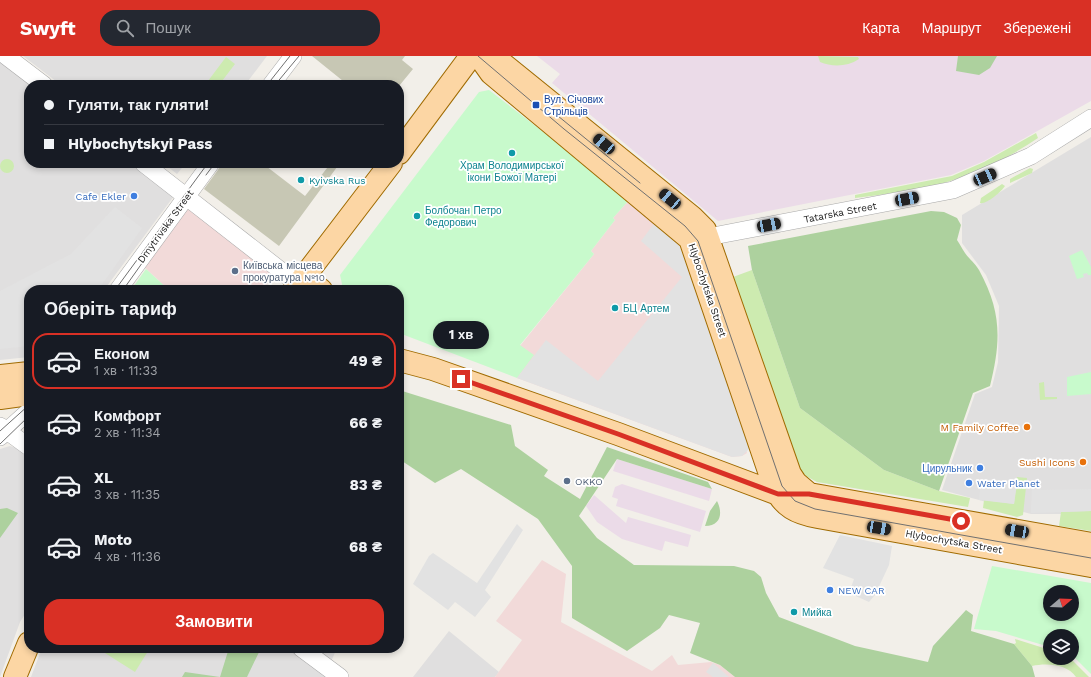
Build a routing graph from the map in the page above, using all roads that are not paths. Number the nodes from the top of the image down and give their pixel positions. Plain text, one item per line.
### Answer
1 (6, 56) edge
2 (293, 56) edge
3 (472, 56) edge
4 (479, 56) edge
5 (493, 56) edge
6 (37, 80) edge
7 (275, 80) edge
8 (1091, 118) edge
9 (404, 146) edge
10 (149, 168) edge
11 (207, 168) edge
12 (387, 168) edge
13 (186, 197) junction
14 (700, 240) junction
15 (299, 284) edge
16 (122, 285) edge
17 (404, 359) edge
18 (24, 374) edge
19 (0, 376) edge
20 (24, 395) edge
21 (0, 398) edge
22 (24, 415) edge
23 (3, 431) edge
24 (24, 445) edge
25 (794, 490) junction
26 (1091, 544) edge
27 (1091, 566) edge
28 (25, 653) edge
29 (308, 653) edge
30 (15, 677) edge
31 (340, 677) edge

1 - 6 street
2 - 7 street
3 - 9 main road
4 - 14 main road, Hlybochytska Street
5 - 14 main road, Hlybochytska Street
8 - 14 street, Tatarska Street
10 - 13 street
11 - 13 street, Dmytrivska Street
12 - 15 main road
13 - 15 street
13 - 16 street, Dmytrivska Street
14 - 25 main road, Hlybochytska Street
17 - 25 main road
18 - 19 main road
20 - 21 main road
22 - 23 street
23 - 24 street
25 - 26 main road, Hlybochytska Street
25 - 27 main road, Hlybochytska Street
28 - 30 main road
29 - 31 street

